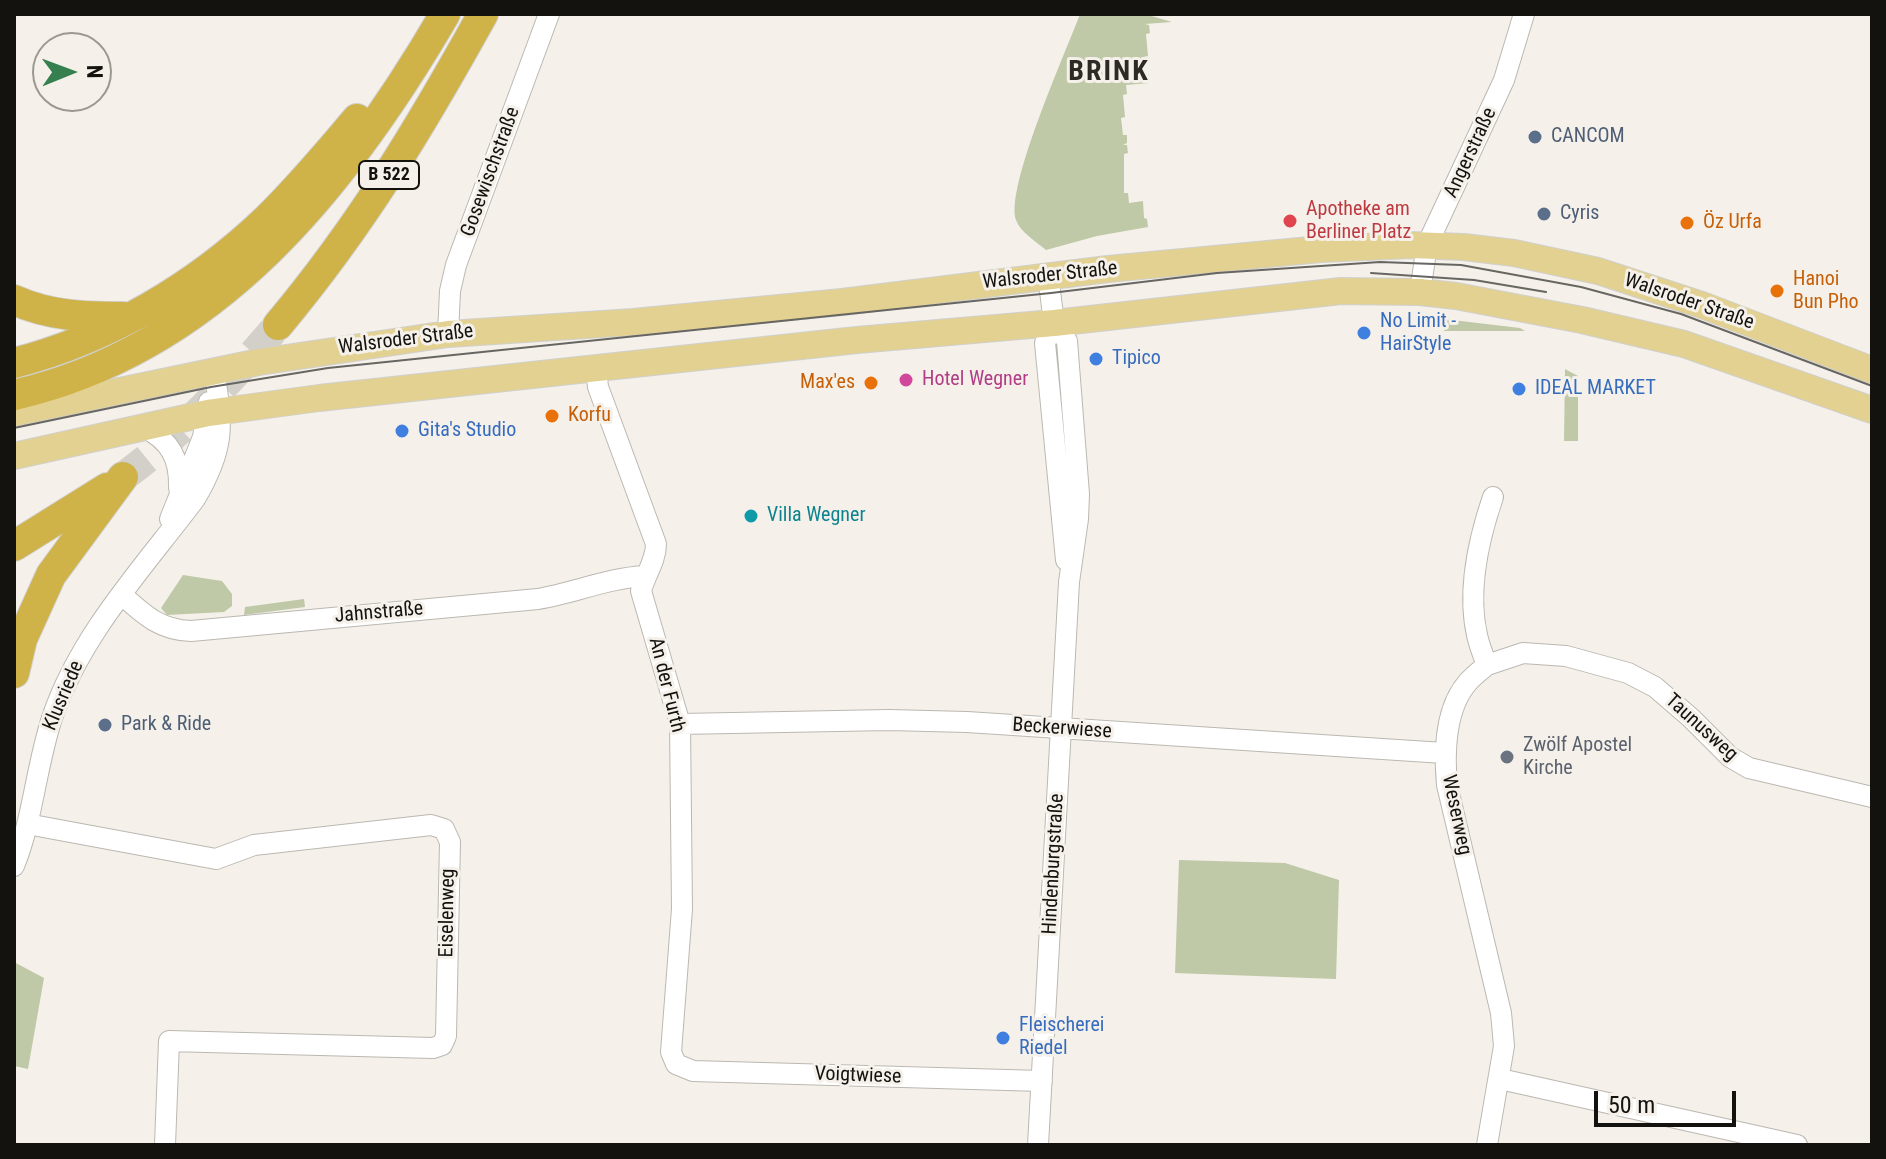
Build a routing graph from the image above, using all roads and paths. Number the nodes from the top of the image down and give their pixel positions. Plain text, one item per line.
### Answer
1 (445, 14) edge
2 (483, 14) edge
3 (549, 14) edge
4 (1524, 14) edge
5 (401, 88) junction
6 (1427, 245) junction
7 (1048, 275) junction
8 (1420, 292) junction
9 (14, 300) edge
10 (133, 317) junction
11 (1054, 323) junction
12 (278, 325) tunnel mouth
13 (448, 334) junction
14 (14, 363) edge
15 (596, 367) junction
16 (214, 370) junction
17 (1872, 370) edge
18 (21, 406) edge
19 (1872, 410) edge
20 (214, 412) junction
21 (144, 427) junction
22 (17, 455) edge
23 (1493, 497) dead end
24 (178, 502) junction
25 (14, 546) edge
26 (159, 546) junction
27 (645, 576) junction
28 (122, 595) junction
29 (1487, 665) junction
30 (14, 673) edge
31 (680, 724) junction
32 (1062, 729) junction
33 (1444, 753) junction
34 (1872, 797) edge
35 (27, 824) junction
36 (14, 866) edge
37 (676, 1064) joint
38 (1500, 1079) junction
39 (1042, 1081) junction
40 (165, 1145) edge
41 (1038, 1145) edge
42 (1487, 1145) edge
43 (1797, 1145) edge

1 - 5 highway, B 522
2 - 12 highway, B 522
3 - 13 street, Gosewischstraße
4 - 6 street, Angerstraße
5 - 10 highway
5 - 18 highway, B 522
6 - 7 main road, Walsroder Straße
6 - 8 street, Angerstraße
6 - 17 main road, Walsroder Straße
7 - 11 street, Hindenburgstraße
7 - 13 main road, Walsroder Straße
8 - 11 main road, Walsroder Straße
8 - 19 main road, Walsroder Straße
9 - 10 highway
10 - 14 highway
11 - 15 main road, Walsroder Straße
11 - 32 street, Hindenburgstraße
13 - 16 main road, Walsroder Straße
15 - 20 main road, Walsroder Straße
15 - 27 street, An der Furth
16 - 18 main road, Walsroder Straße
16 - 20 street, Klusriede
20 - 21 main road, Walsroder Straße
20 - 24 street, Klusriede
20 - 26 street, Klusriede
21 - 22 main road, Walsroder Straße
21 - 24 street, Klusriede
23 - 29 street
24 - 26 street, Klusriede
25 - 30 highway
26 - 28 street, Klusriede
27 - 28 street, Jahnstraße
27 - 31 street, An der Furth
28 - 35 street, Klusriede
29 - 33 street, Weserweg
29 - 34 street, Taunusweg
31 - 32 street, Beckerwiese
31 - 37 street, An der Furth
32 - 33 street, Beckerwiese
32 - 39 street, Hindenburgstraße
33 - 38 street, Weserweg
35 - 36 street, Klusriede
35 - 40 street, Eiselenweg
37 - 39 street, Voigtwiese
38 - 42 street, Weserweg
38 - 43 street
39 - 41 street, Hindenburgstraße

